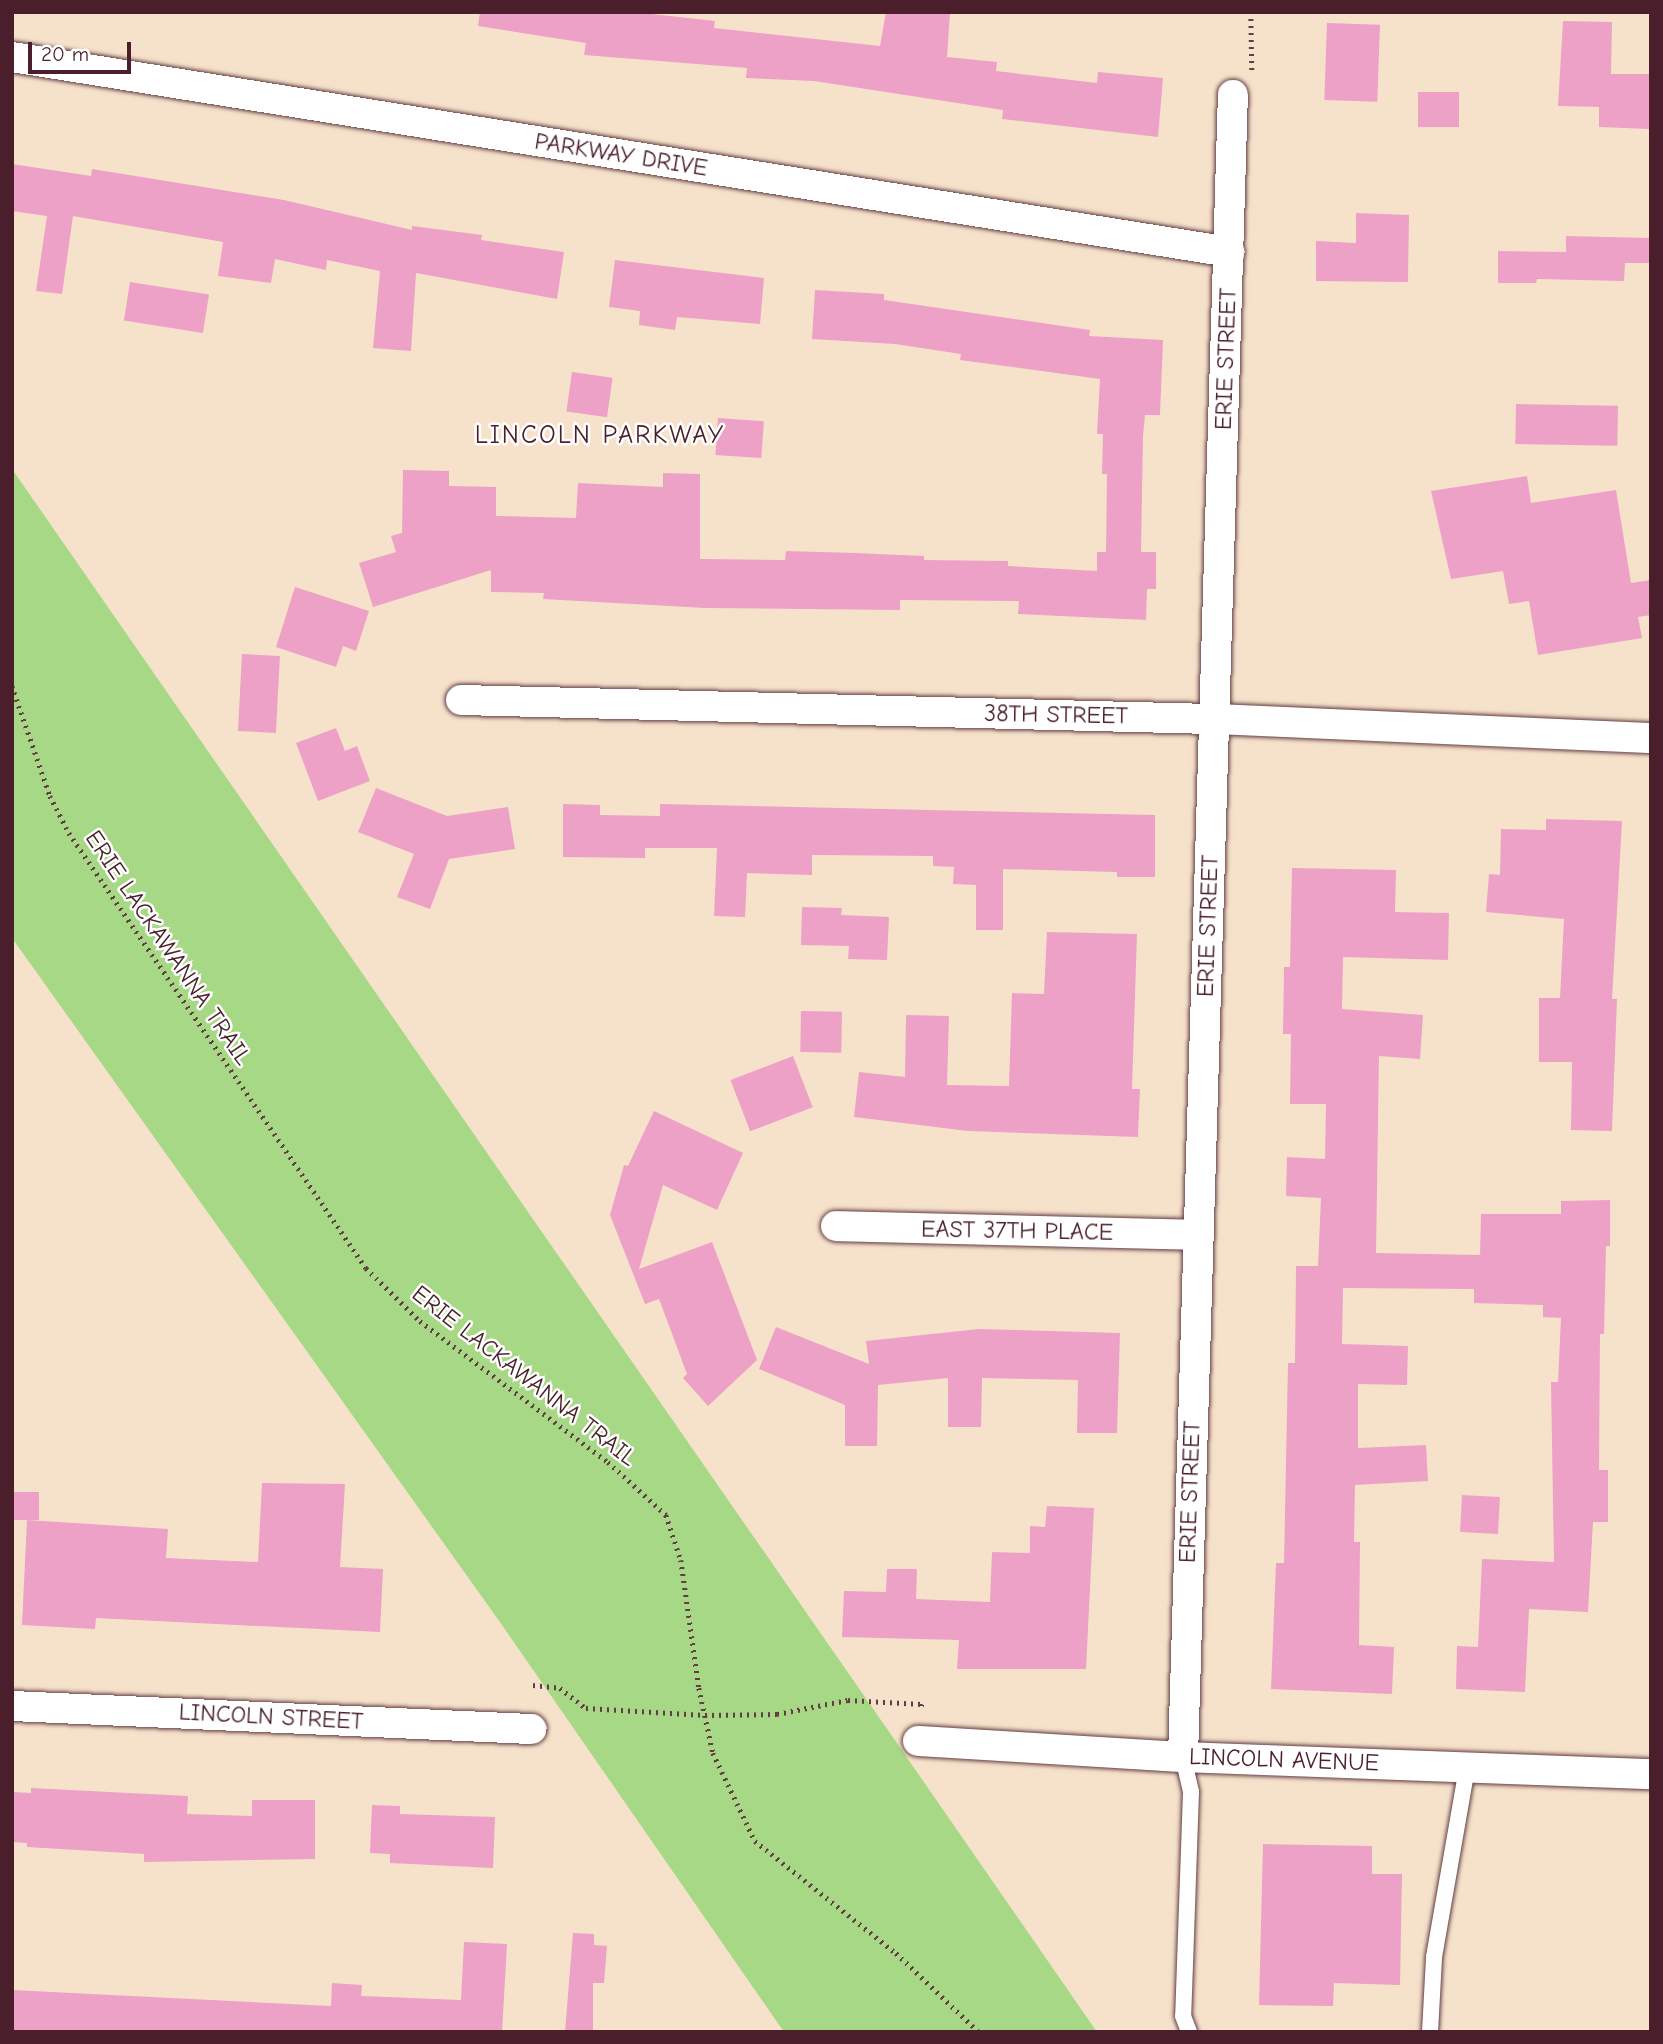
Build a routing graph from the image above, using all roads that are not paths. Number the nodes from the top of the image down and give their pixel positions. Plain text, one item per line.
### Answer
1 (12, 57) edge
2 (1233, 94) road end
3 (1229, 252) junction
4 (461, 700) dead end
5 (1214, 719) junction
6 (1651, 738) edge
7 (836, 1226) dead end
8 (1198, 1235) junction
9 (12, 1706) edge
10 (531, 1729) dead end
11 (918, 1741) road end
12 (1183, 1757) junction
13 (1468, 1767) junction
14 (1651, 1774) edge
15 (1189, 2032) edge
16 (1430, 2032) edge

1 - 3 street, PARKWAY DRIVE
2 - 3 street, ERIE STREET
3 - 5 street, ERIE STREET
4 - 5 street, 38TH STREET
5 - 6 street, 38TH STREET
5 - 8 street, ERIE STREET
7 - 8 street, EAST 37TH PLACE
8 - 12 street, ERIE STREET
9 - 10 street, LINCOLN STREET
11 - 12 street, LINCOLN AVENUE
12 - 13 street, LINCOLN AVENUE
12 - 15 lane
13 - 14 street, LINCOLN AVENUE
13 - 16 lane

